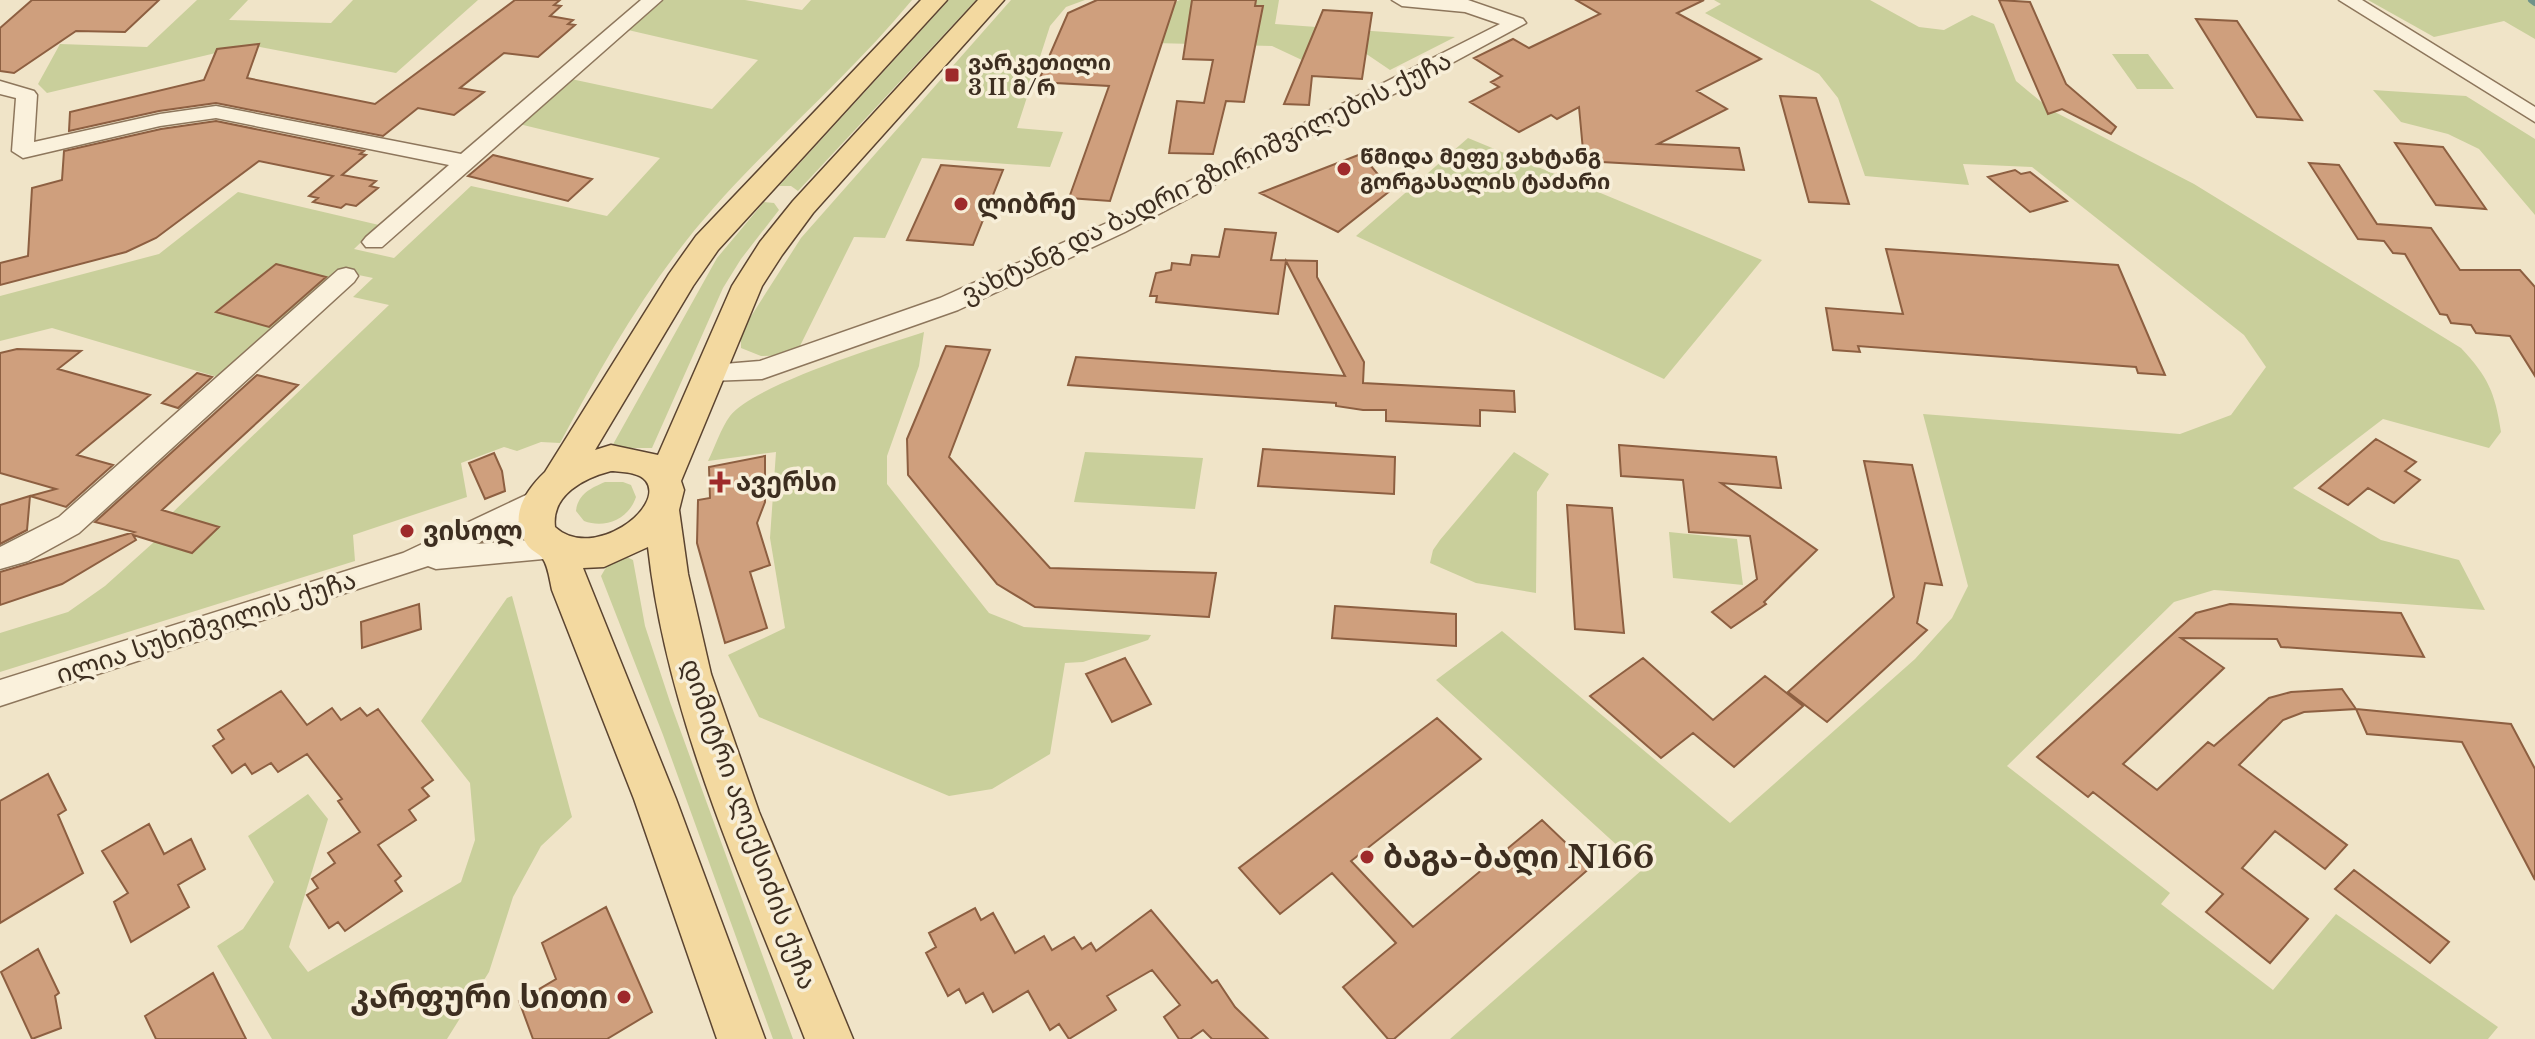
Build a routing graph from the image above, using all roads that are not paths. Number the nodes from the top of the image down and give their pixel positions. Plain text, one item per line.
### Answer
1 (652, 0) edge
2 (935, 0) edge
3 (992, 0) edge
4 (1402, 0) edge
5 (2349, 0) edge
6 (0, 87) edge
7 (2535, 116) edge
8 (466, 162) junction
9 (751, 194) junction
10 (803, 207) junction
11 (374, 242) dead end
12 (346, 276) dead end
13 (709, 372) junction
14 (550, 489) junction
15 (664, 496) junction
16 (557, 550) junction
17 (0, 558) edge
18 (412, 561) junction
19 (0, 693) edge
20 (741, 1039) edge
21 (829, 1039) edge

1 - 8 street
2 - 9 main road
3 - 10 main road
4 - 13 street, ვახტანგ და ბადრი გზირიშვილების ქუჩა
5 - 7 street
6 - 8 street
8 - 11 street
9 - 10 main road
9 - 14 main road
10 - 13 main road
12 - 17 street
13 - 15 main road
14 - 15 main road
14 - 16 main road
14 - 18 street, ილია სუხიშვილის ქუჩა
15 - 16 main road
15 - 21 main road, დიმიტრი ალექსიძის ქუჩა
16 - 18 street, ილია სუხიშვილის ქუჩა
16 - 20 main road
18 - 19 street, ილია სუხიშვილის ქუჩა

